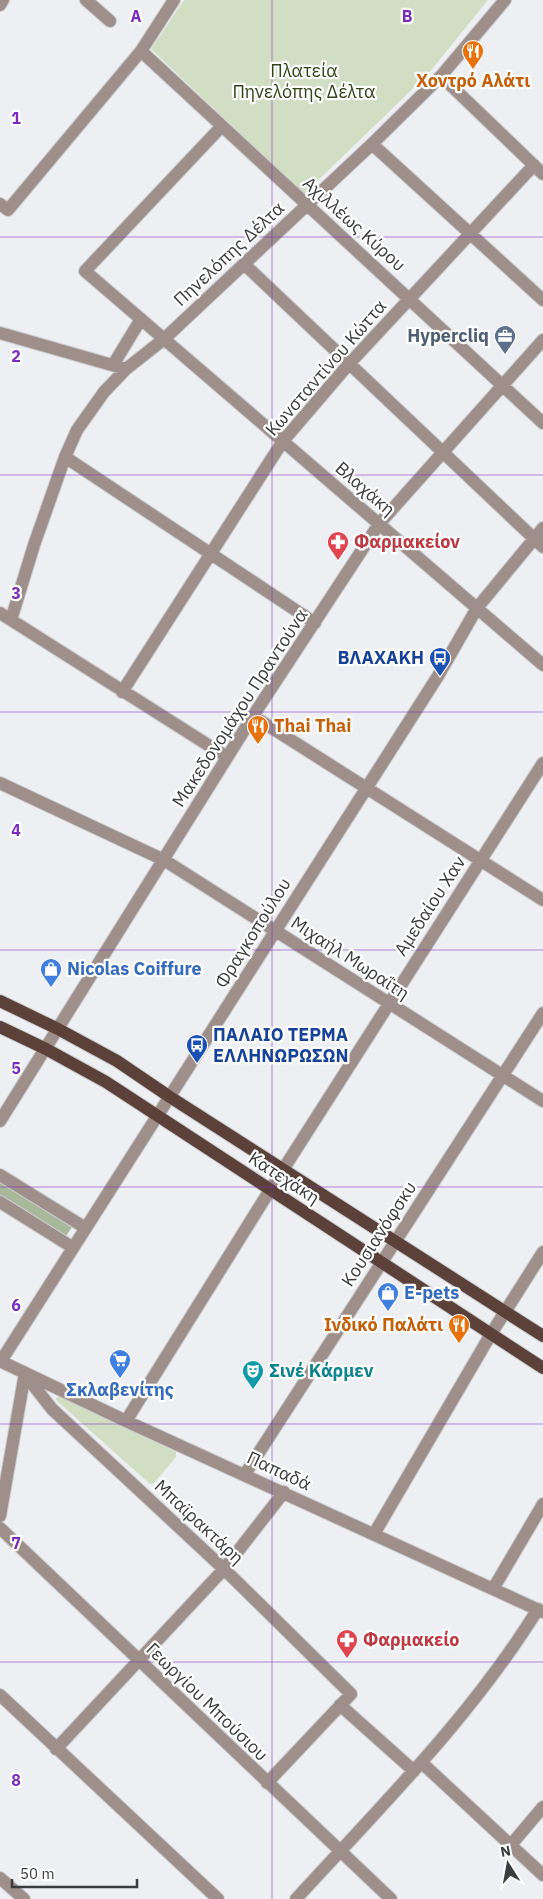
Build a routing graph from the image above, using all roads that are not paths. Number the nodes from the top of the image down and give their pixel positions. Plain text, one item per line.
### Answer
1 (3, 0) edge
2 (86, 0) edge
3 (174, 0) edge
4 (505, 0) edge
5 (0, 5) edge
6 (110, 21) dead end
7 (141, 51) junction
8 (441, 76) junction
9 (221, 127) junction
10 (372, 144) junction
11 (539, 169) edge
12 (306, 205) junction
13 (4, 207) edge
14 (470, 235) junction
15 (244, 264) junction
16 (410, 299) junction
17 (543, 300) edge
18 (141, 319) junction
19 (0, 333) edge
20 (164, 339) junction
21 (543, 340) edge
22 (113, 365) junction
23 (348, 365) junction
24 (126, 369) junction
25 (502, 384) junction
26 (543, 422) edge
27 (283, 441) junction
28 (442, 452) junction
29 (65, 457) junction
30 (379, 524) junction
31 (543, 528) edge
32 (538, 543) edge
33 (211, 556) junction
34 (477, 608) junction
35 (3, 616) edge
36 (315, 623) junction
37 (543, 665) edge
38 (122, 692) junction
39 (253, 716) junction
40 (227, 757) junction
41 (543, 763) edge
42 (0, 783) edge
43 (366, 788) junction
44 (164, 860) junction
45 (480, 860) junction
46 (543, 900) edge
47 (274, 930) junction
48 (0, 1001) edge
49 (389, 1004) junction
50 (543, 1013) edge
51 (0, 1027) edge
52 (58, 1029) junction
53 (46, 1049) junction
54 (503, 1076) junction
55 (170, 1097) junction
56 (543, 1101) edge
57 (157, 1118) junction
58 (0, 1121) edge
59 (282, 1170) junction
60 (0, 1175) edge
61 (270, 1190) junction
62 (0, 1202) edge
63 (84, 1227) junction
64 (396, 1242) junction
65 (72, 1247) junction
66 (543, 1252) edge
67 (382, 1263) junction
68 (505, 1312) junction
69 (491, 1334) junction
70 (543, 1336) edge
71 (0, 1361) edge
72 (543, 1368) edge
73 (25, 1373) junction
74 (126, 1421) junction
75 (244, 1474) junction
76 (284, 1492) junction
77 (543, 1504) edge
78 (0, 1516) edge
79 (0, 1528) edge
80 (374, 1534) junction
81 (224, 1569) junction
82 (492, 1589) junction
83 (540, 1611) edge
84 (139, 1661) junction
85 (0, 1695) edge
86 (340, 1705) junction
87 (56, 1749) junction
88 (418, 1767) junction
89 (267, 1783) junction
90 (543, 1807) edge
91 (510, 1846) junction
92 (340, 1851) junction
93 (543, 1875) edge
94 (0, 1878) edge
95 (24, 1899) edge
96 (218, 1899) edge
97 (296, 1899) edge
98 (390, 1899) edge

1 - 5 street
2 - 6 street
3 - 7 street
4 - 8 street, Πηνελόπης Δέλτα
7 - 9 street, Αχιλλέως Κύρου
7 - 13 street
8 - 10 street, Πηνελόπης Δέλτα
8 - 11 street
9 - 12 street, Αχιλλέως Κύρου
9 - 18 street, Βλαχάκη
10 - 12 street, Πηνελόπης Δέλτα
10 - 14 street
11 - 14 street, Κωνσταντίνου Κώττα
12 - 15 street, Πηνελόπης Δέλτα
12 - 16 street, Αχιλλέως Κύρου
14 - 16 street, Κωνσταντίνου Κώττα
14 - 17 street
15 - 20 street, Πηνελόπης Δέλτα
15 - 23 street
16 - 23 street, Κωνσταντίνου Κώττα
16 - 25 street, Αχιλλέως Κύρου
18 - 20 street, Βλαχάκη
18 - 22 street
19 - 22 street
20 - 24 street, Πηνελόπης Δέλτα
20 - 27 street, Βλαχάκη
21 - 25 street, Μακεδονομάχου Πραντούνα
22 - 24 street
23 - 27 street, Κωνσταντίνου Κώττα
23 - 28 street
24 - 29 street, Πηνελόπης Δέλτα
25 - 26 street, Αχιλλέως Κύρου
25 - 28 street, Μακεδονομάχου Πραντούνα
27 - 30 street, Βλαχάκη
27 - 33 street, Κωνσταντίνου Κώττα
28 - 30 street, Μακεδονομάχου Πραντούνα
28 - 32 street
29 - 33 street
29 - 35 street, Πηνελόπης Δέλτα
30 - 34 street, Βλαχάκη
30 - 36 street, Μακεδονομάχου Πραντούνα
31 - 32 street, Φραγκοπούλου
32 - 34 street, Φραγκοπούλου
33 - 36 street
33 - 38 street, Κωνσταντίνου Κώττα
34 - 37 street, Βλαχάκη
34 - 43 street, Φραγκοπούλου
35 - 38 street
36 - 39 street, Μακεδονομάχου Πραντούνα
38 - 40 street
39 - 40 street, Μακεδονομάχου Πραντούνα
39 - 43 street
40 - 44 street, Μακεδονομάχου Πραντούνα
41 - 45 street, Αμεδαίου Χαν
42 - 44 street, Μιχαήλ Μωραΐτη
43 - 45 street
43 - 47 street, Φραγκοπούλου
44 - 47 street, Μιχαήλ Μωραΐτη
44 - 52 street, Μακεδονομάχου Πραντούνα
45 - 46 street
45 - 49 street, Αμεδαίου Χαν
47 - 49 street, Μιχαήλ Μωραΐτη
47 - 55 street, Φραγκοπούλου
48 - 52 main road, Κατεχάκη
49 - 54 street, Μιχαήλ Μωραΐτη
49 - 59 street, Αμεδαίου Χαν
50 - 54 street, Κουσιανόφσκυ
51 - 53 main road, Κατεχάκη
52 - 53 street, Μακεδονομάχου Πραντούνα
52 - 55 main road, Κατεχάκη
53 - 57 main road, Κατεχάκη
53 - 58 street, Μακεδονομάχου Πραντούνα
54 - 56 street, Μιχαήλ Μωραΐτη
54 - 64 street, Κουσιανόφσκυ
55 - 57 street, Φραγκοπούλου
55 - 59 main road, Κατεχάκη
57 - 61 main road, Κατεχάκη
57 - 63 street, Φραγκοπούλου
59 - 61 street, Αμεδαίου Χαν
59 - 64 main road, Κατεχάκη
60 - 63 street
61 - 67 main road, Κατεχάκη
61 - 74 street
62 - 65 street
63 - 65 street, Φραγκοπούλου
64 - 67 street, Κουσιανόφσκυ
64 - 68 main road, Κατεχάκη
65 - 71 street, Φραγκοπούλου
66 - 68 street
67 - 69 main road, Κατεχάκη
67 - 75 street, Κουσιανόφσκυ
68 - 69 street
68 - 70 main road, Κατεχάκη
69 - 72 main road, Κατεχάκη
69 - 80 street
71 - 73 street, Παπαδά
73 - 74 street, Παπαδά
73 - 78 street
73 - 81 street, Μπαϊρακτάρη
74 - 75 street, Παπαδά
75 - 76 street, Παπαδά
76 - 80 street, Παπαδά
76 - 81 street
77 - 82 street
79 - 84 street, Γεωργίου Μπούσιου
80 - 82 street, Παπαδά
81 - 84 street
81 - 86 street, Μπαϊρακτάρη
82 - 83 street, Παπαδά
83 - 88 street
84 - 87 street
84 - 89 street, Γεωργίου Μπούσιου
85 - 87 street
86 - 88 street
86 - 89 street
87 - 96 street
88 - 91 street
88 - 92 street
89 - 92 street, Γεωργίου Μπούσιου
90 - 91 street
91 - 93 street
92 - 97 street
92 - 98 street, Γεωργίου Μπούσιου
94 - 95 street

